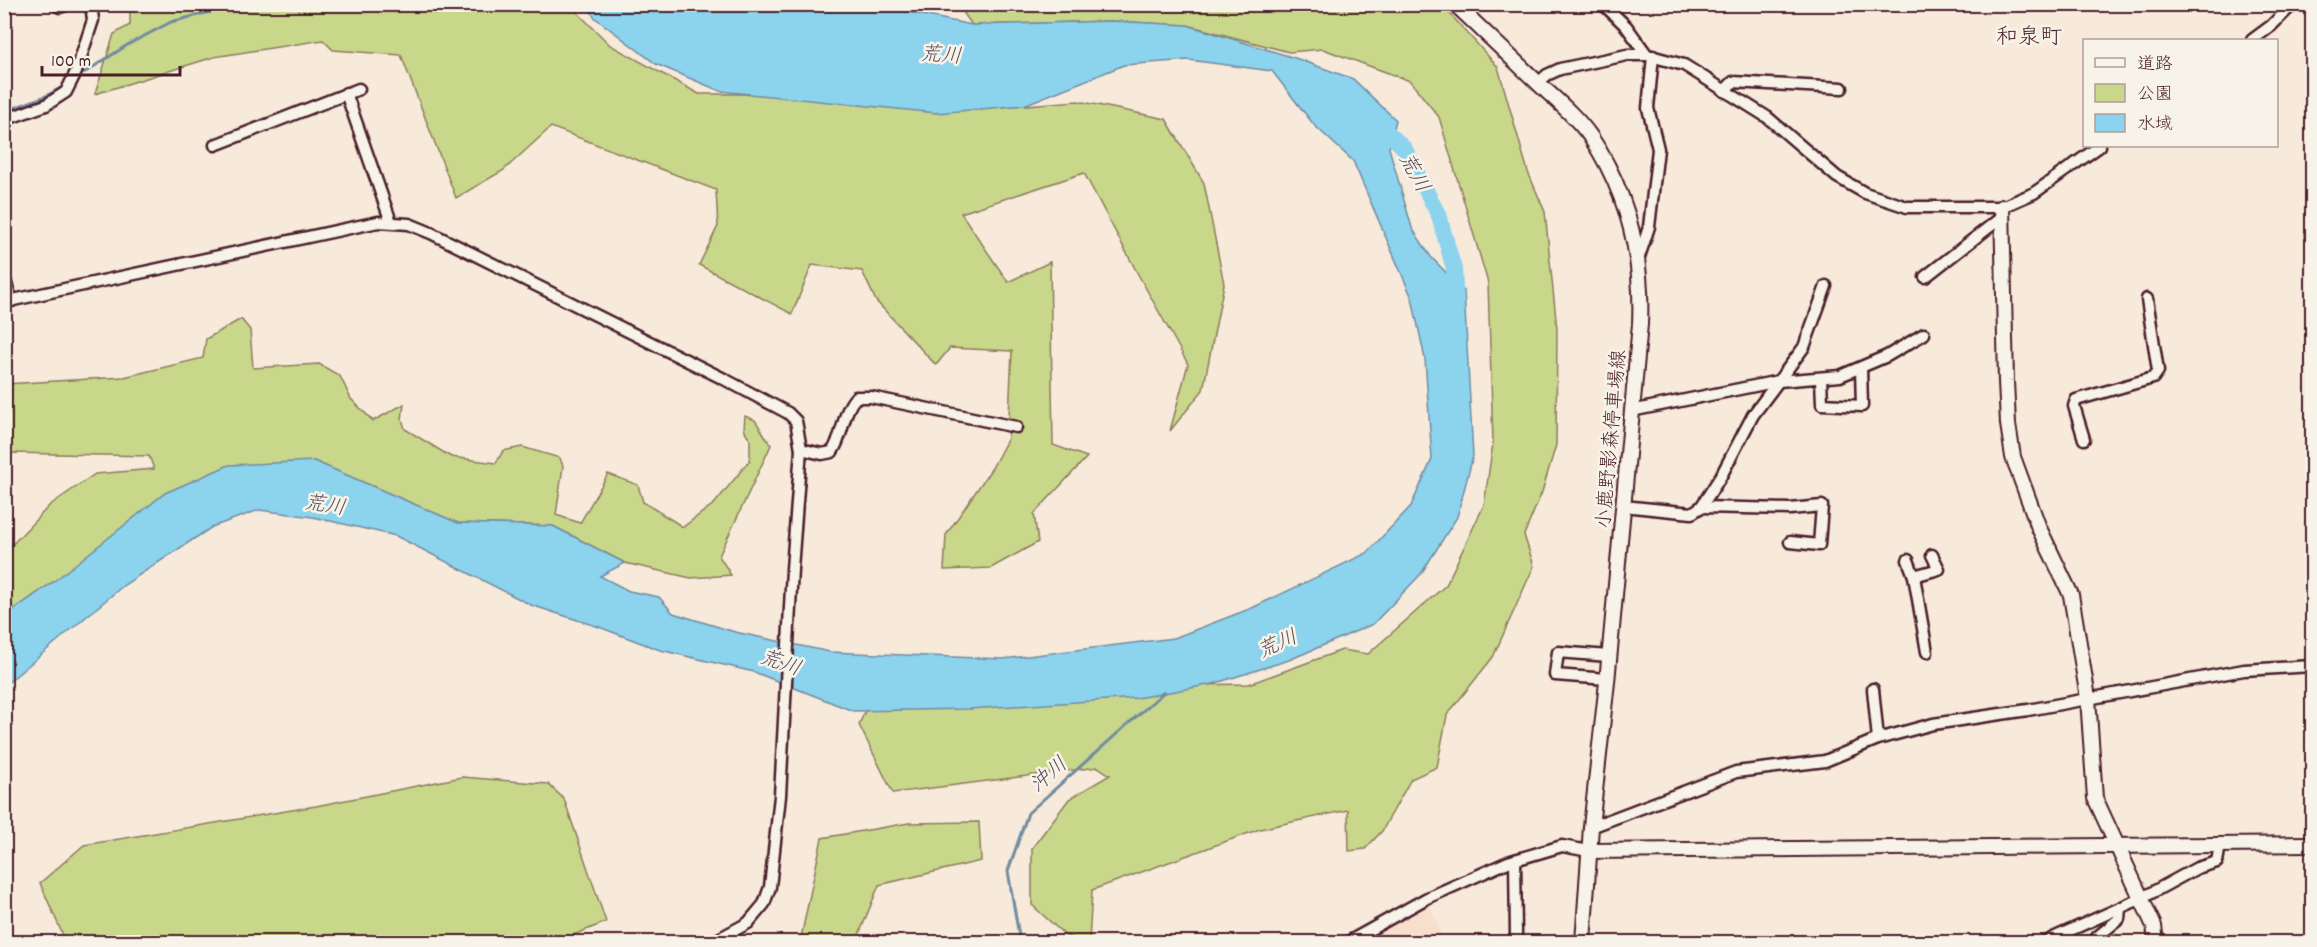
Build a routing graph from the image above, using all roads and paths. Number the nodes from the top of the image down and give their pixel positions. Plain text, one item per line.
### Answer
1 (91, 4) edge
2 (1455, 4) edge
3 (1603, 4) edge
4 (2293, 4) edge
5 (2253, 39) edge
6 (1650, 55) junction
7 (1538, 83) junction
8 (1842, 88) dead end
9 (359, 89) dead end
10 (1724, 91) junction
11 (346, 93) junction
12 (4, 120) edge
13 (215, 145) dead end
14 (2099, 147) edge
15 (2002, 212) junction
16 (392, 222) junction
17 (1638, 260) junction
18 (1925, 276) dead end
19 (4, 278) edge
20 (1826, 286) dead end
21 (2147, 299) dead end
22 (8, 301) edge
23 (1924, 334) dead end
24 (1861, 368) junction
25 (1821, 378) junction
26 (1779, 381) junction
27 (1631, 411) junction
28 (1016, 427) dead end
29 (2084, 439) dead end
30 (801, 449) junction
31 (1623, 506) junction
32 (1701, 507) junction
33 (1790, 542) dead end
34 (1932, 555) dead end
35 (1908, 560) dead end
36 (1914, 576) junction
37 (1927, 652) dead end
38 (1609, 656) junction
39 (2313, 666) edge
40 (1607, 679) junction
41 (1872, 689) dead end
42 (2088, 698) junction
43 (1878, 739) junction
44 (1591, 827) junction
45 (2313, 844) edge
46 (2116, 845) junction
47 (2220, 845) junction
48 (1589, 851) junction
49 (1515, 860) junction
50 (2142, 898) junction
51 (2120, 909) junction
52 (1516, 934) dead end
53 (713, 942) edge
54 (1348, 942) edge
55 (1582, 942) edge
56 (2048, 942) edge
57 (2097, 942) edge
58 (2156, 942) edge

1 - 12 street
2 - 7 street, 小鹿野影森停車場線
3 - 6 street
4 - 5 street
6 - 7 street
6 - 10 street
6 - 17 street
7 - 17 street, 小鹿野影森停車場線
8 - 10 street
9 - 11 street
10 - 15 street
11 - 13 street
11 - 16 street
14 - 15 street
15 - 18 street
15 - 42 street
16 - 22 street
16 - 30 street
17 - 27 street, 小鹿野影森停車場線
19 - 22 street
20 - 26 street
21 - 29 street
23 - 24 street
24 - 25 street
24 - 25 street
25 - 26 street
26 - 27 street
26 - 32 street
27 - 31 street, 小鹿野影森停車場線
28 - 30 street
30 - 53 street
31 - 32 street
31 - 38 street, 小鹿野影森停車場線
32 - 33 street
34 - 36 street
35 - 36 street
36 - 37 street
38 - 40 street, 小鹿野影森停車場線
38 - 40 street
39 - 42 street
40 - 44 street, 小鹿野影森停車場線
41 - 43 street
42 - 43 street
42 - 46 street
43 - 44 street
44 - 48 street, 小鹿野影森停車場線
45 - 47 street
46 - 47 street
46 - 48 street
46 - 50 street
47 - 50 street
48 - 49 street
48 - 55 street, 小鹿野影森停車場線
49 - 52 street
49 - 54 street
50 - 51 street
50 - 58 street
51 - 56 street
51 - 57 street

